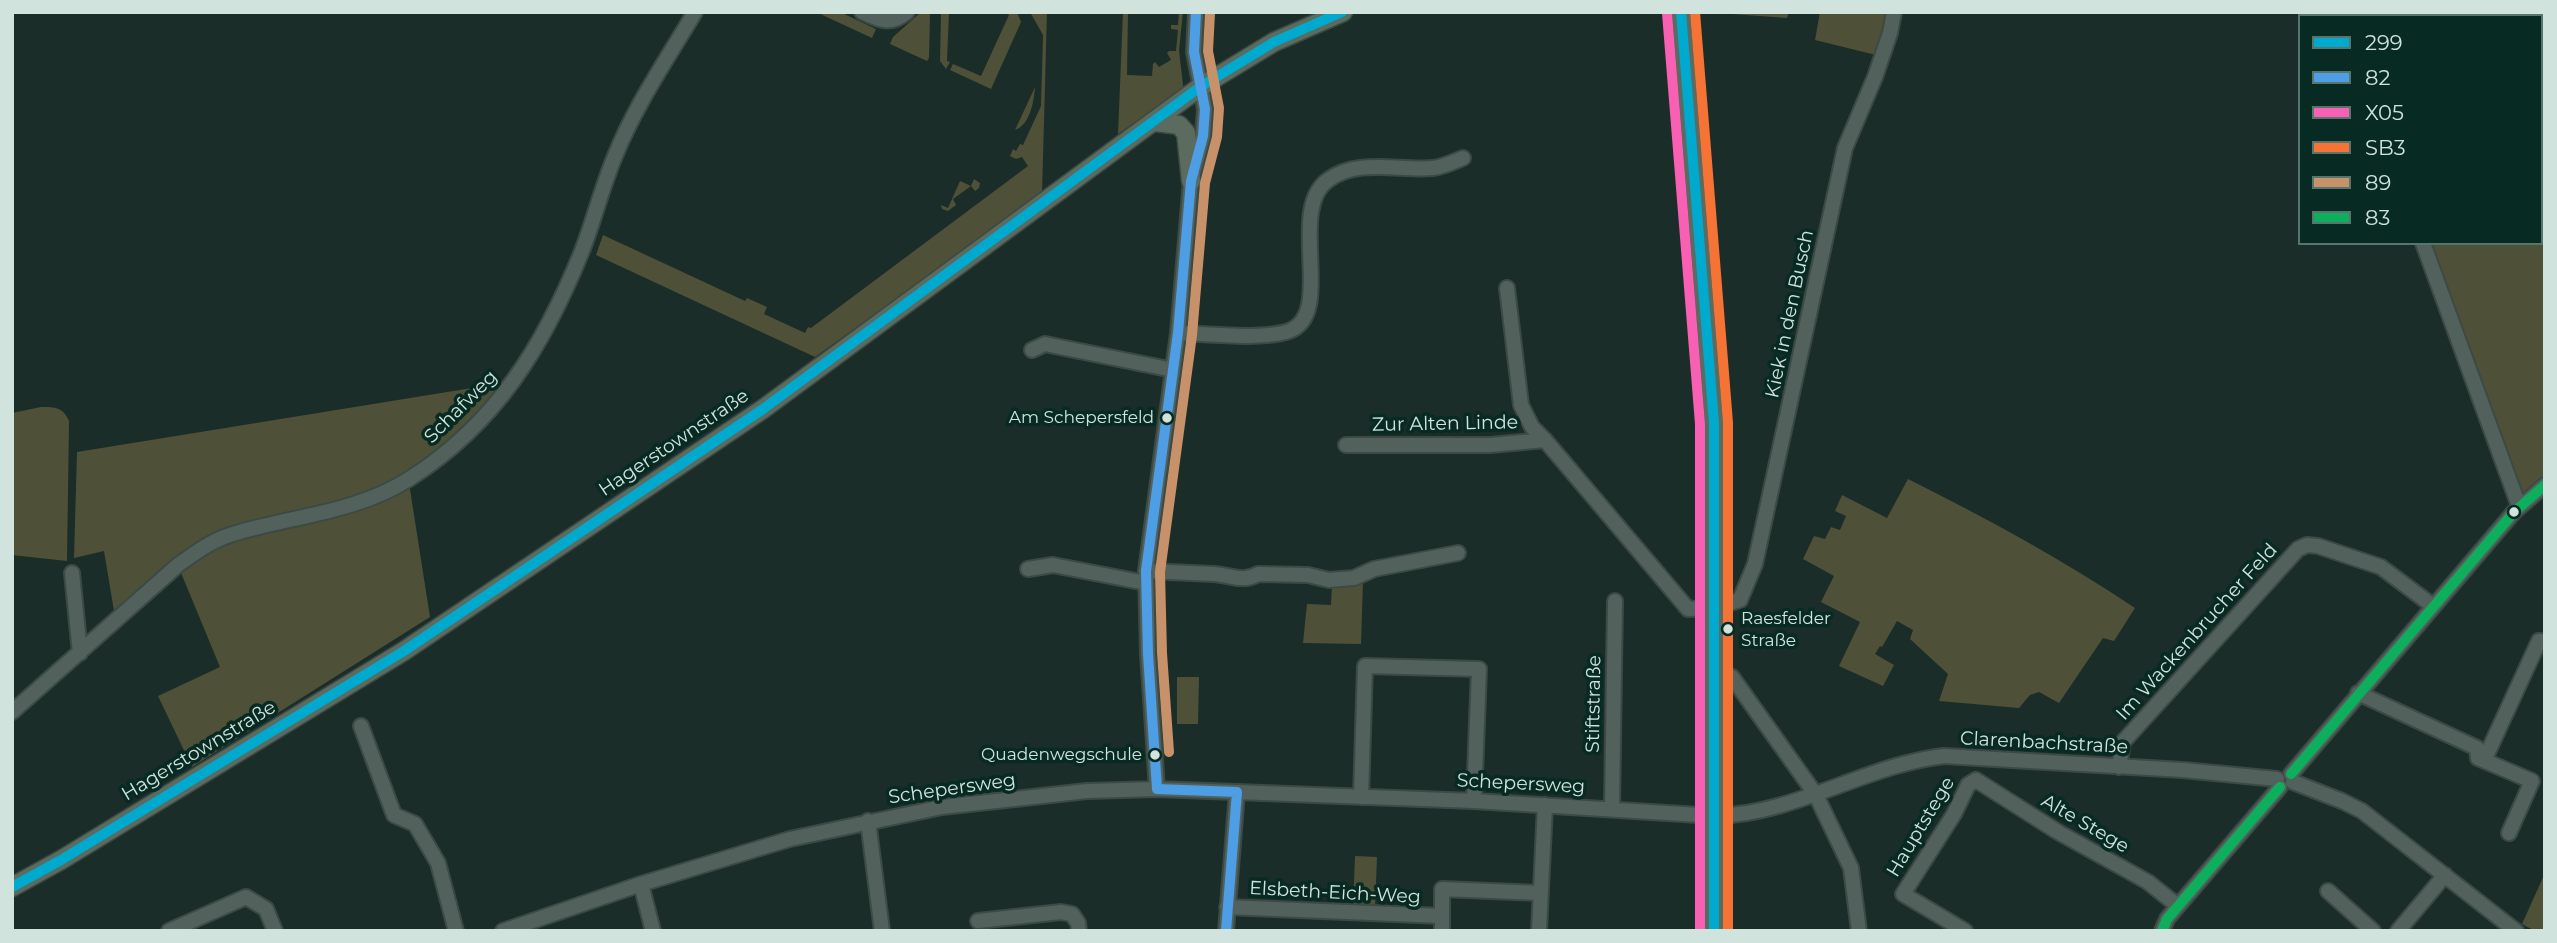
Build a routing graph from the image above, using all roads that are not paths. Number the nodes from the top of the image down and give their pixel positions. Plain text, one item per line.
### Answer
1 (695, 12) edge
2 (862, 12) edge
3 (907, 12) edge
4 (1196, 12) edge
5 (1343, 12) edge
6 (1681, 12) edge
7 (1894, 12) edge
8 (1200, 87) junction
9 (1156, 122) junction
10 (1463, 158) dead end
11 (1191, 181) junction
12 (2424, 245) edge
13 (1507, 288) dead end
14 (1178, 333) junction
15 (1032, 349) dead end
16 (1173, 370) junction
17 (1545, 440) junction
18 (1346, 445) dead end
19 (2545, 485) edge
20 (2519, 506) junction
21 (1458, 553) dead end
22 (1028, 569) dead end
23 (72, 573) dead end
24 (1146, 577) junction
25 (1615, 601) dead end
26 (2433, 606) junction
27 (1714, 608) junction
28 (2545, 642) edge
29 (80, 653) junction
30 (1732, 677) dead end
31 (2358, 693) junction
32 (12, 712) edge
33 (362, 726) dead end
34 (2482, 750) junction
35 (2119, 767) junction
36 (2545, 779) edge
37 (1971, 780) joint
38 (2285, 781) junction
39 (1157, 789) junction
40 (1237, 792) junction
41 (1816, 795) junction
42 (1361, 797) junction
43 (1474, 801) junction
44 (1545, 805) junction
45 (1612, 808) junction
46 (1716, 816) junction
47 (868, 821) junction
48 (2509, 833) dead end
49 (2445, 875) junction
50 (640, 884) junction
51 (12, 887) edge
52 (2328, 891) dead end
53 (1541, 893) junction
54 (2178, 906) junction
55 (1227, 907) junction
56 (978, 920) dead end
57 (1442, 924) edge
58 (2498, 925) edge
59 (505, 930) edge
60 (169, 931) edge
61 (275, 931) edge
62 (456, 931) edge
63 (653, 931) edge
64 (882, 931) edge
65 (1079, 931) edge
66 (1226, 931) edge
67 (1539, 931) edge
68 (1714, 931) edge
69 (1859, 931) edge
70 (1965, 931) edge
71 (2162, 931) edge
72 (2373, 931) edge
73 (2398, 931) edge
74 (2516, 931) edge

1 - 29 street, Schafweg
2 - 3 street
4 - 8 street
5 - 8 main road, Hagerstownstraße
6 - 27 main road
7 - 27 street, Kiek in den Busch
8 - 9 main road, Hagerstownstraße
8 - 11 street
9 - 11 main road
9 - 51 main road, Hagerstownstraße
10 - 14 street
11 - 14 street
12 - 20 street
13 - 17 street
14 - 16 street
15 - 16 street
16 - 24 street
17 - 18 street, Zur Alten Linde
17 - 27 street
19 - 20 street
20 - 26 street
21 - 24 street
22 - 24 street
23 - 29 street
24 - 39 street
25 - 45 street, Stiftstraße
26 - 31 street
26 - 35 street, Im Wackenbrucher Feld
27 - 46 main road
28 - 34 street
29 - 32 street, Schafweg
30 - 41 street
31 - 34 street
31 - 38 street
33 - 62 street
34 - 36 street
34 - 48 street
35 - 38 street, Clarenbachstraße
35 - 41 street, Clarenbachstraße
37 - 54 street, Alte Stege
37 - 70 street, Hauptstege
38 - 49 street, Clarenbachstraße
38 - 54 street
39 - 40 street, Schepersweg
39 - 47 street, Schepersweg
40 - 42 street, Schepersweg
40 - 55 street
41 - 46 street, Clarenbachstraße
41 - 69 street
42 - 43 street, Schepersweg
42 - 43 street
43 - 44 street, Schepersweg
44 - 45 street, Schepersweg
44 - 53 street
45 - 46 street, Schepersweg
46 - 68 main road
47 - 50 street, Schepersweg
47 - 64 street
49 - 58 street, Clarenbachstraße
49 - 73 street
50 - 59 street, Schepersweg
50 - 63 street
52 - 72 street
53 - 57 street, Elsbeth-Eich-Weg
53 - 67 street
54 - 71 street
55 - 57 street, Elsbeth-Eich-Weg
55 - 66 street
56 - 65 street
58 - 74 street, Clarenbachstraße
60 - 61 street

